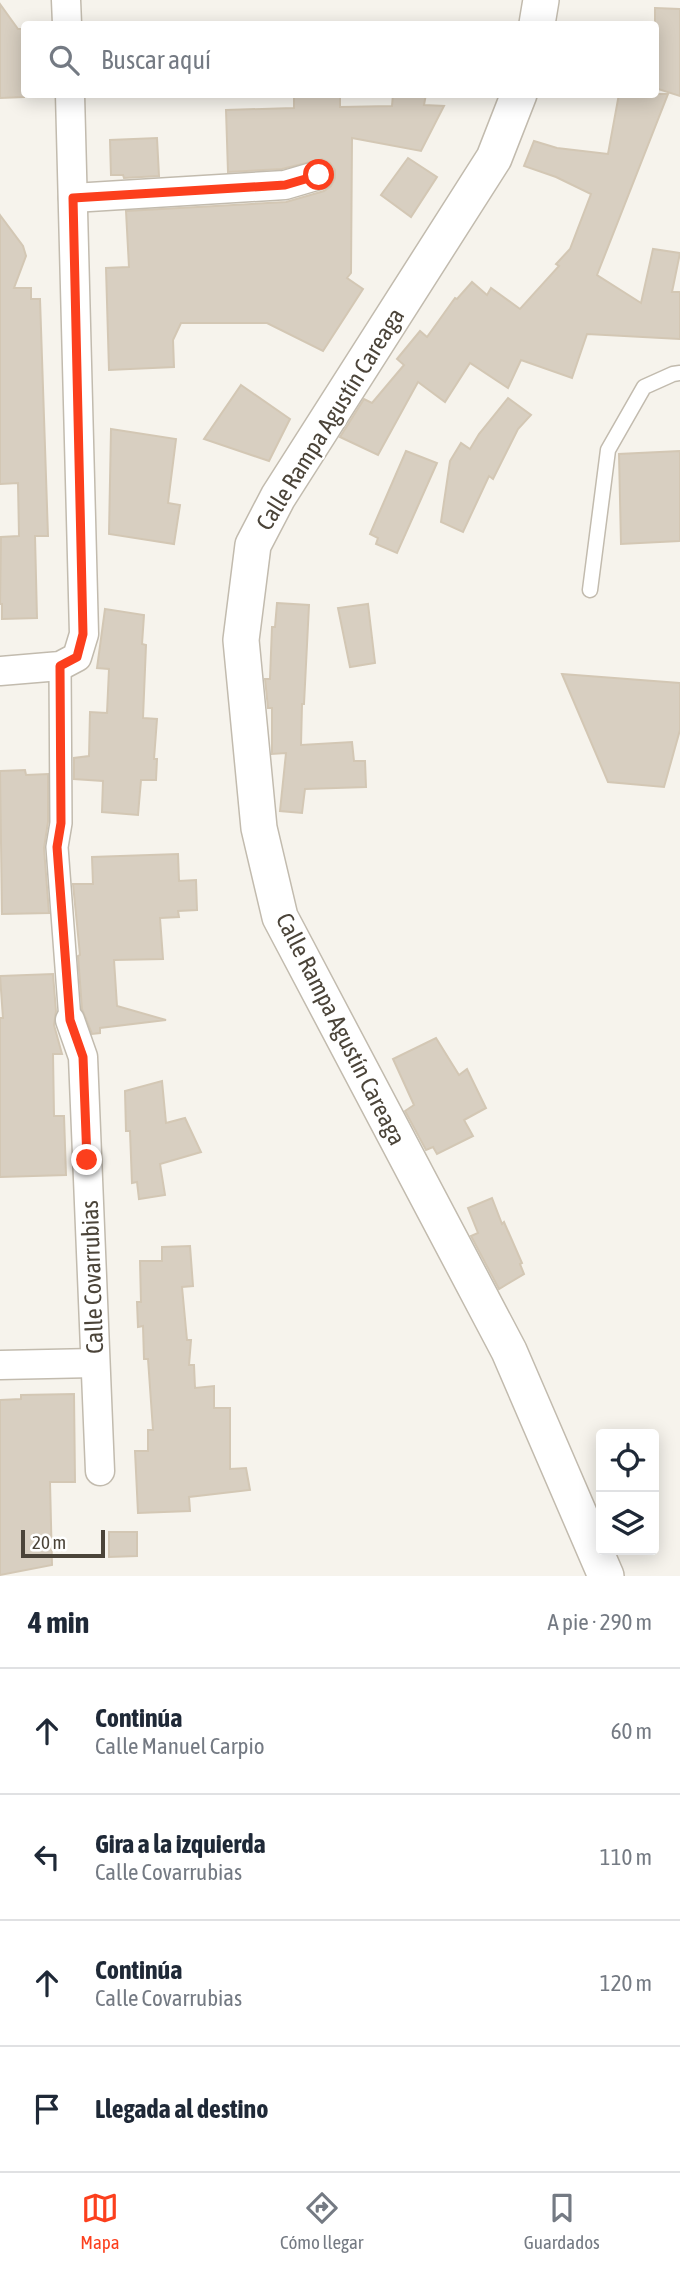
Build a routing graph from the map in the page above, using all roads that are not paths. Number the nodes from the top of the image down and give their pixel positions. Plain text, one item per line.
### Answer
1 (66, 0) edge
2 (541, 0) edge
3 (67, 21) edge
4 (538, 21) edge
5 (69, 98) edge
6 (517, 98) edge
7 (319, 175) dead end
8 (73, 198) junction
9 (680, 373) edge
10 (590, 590) dead end
11 (68, 661) junction
12 (0, 671) edge
13 (70, 1020) joint
14 (95, 1363) junction
15 (0, 1365) edge
16 (100, 1471) dead end
17 (606, 1576) edge

1 - 3 street
2 - 4 street
5 - 8 street, Calle Covarrubias
6 - 17 street, Calle Rampa Agustín Careaga
7 - 8 street
8 - 11 street, Calle Covarrubias
9 - 10 lane
11 - 12 street
11 - 13 street, Calle Covarrubias
13 - 14 street, Calle Covarrubias
14 - 15 street
14 - 16 street, Calle Covarrubias

